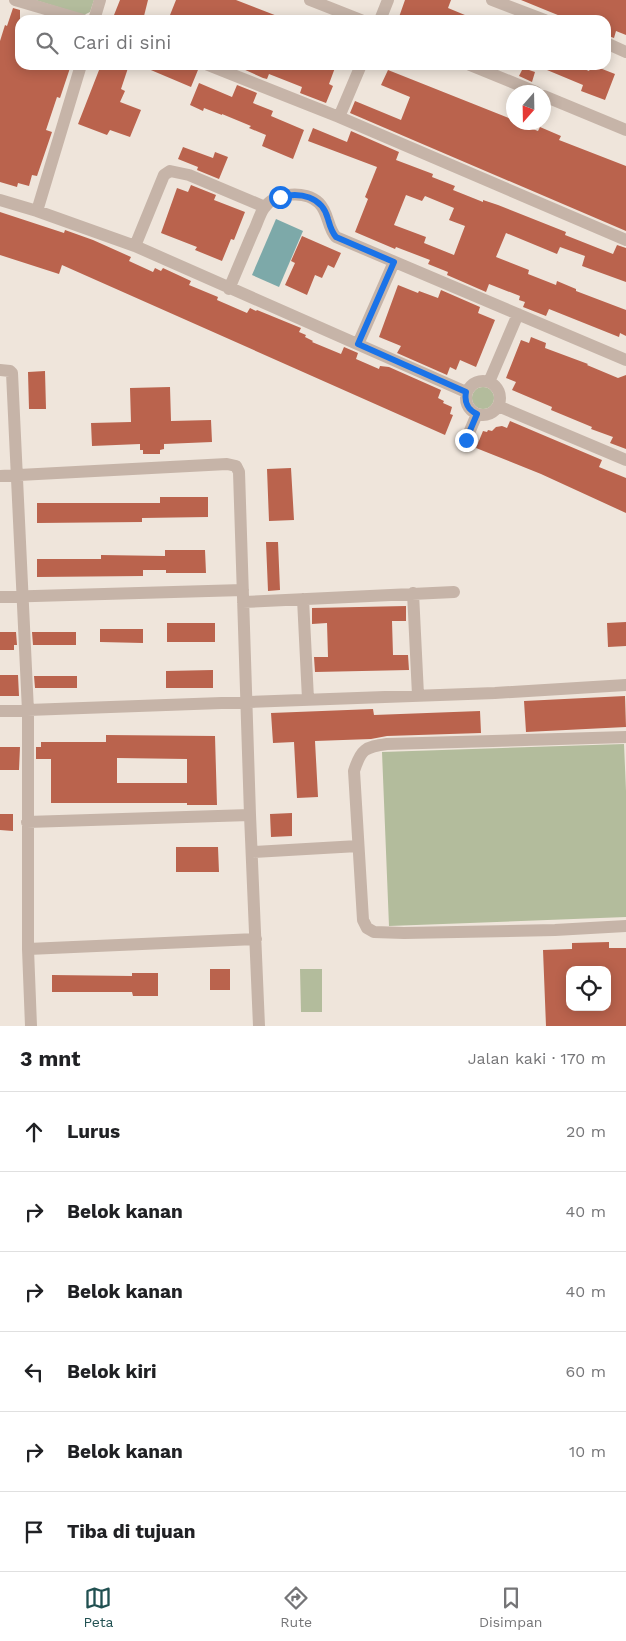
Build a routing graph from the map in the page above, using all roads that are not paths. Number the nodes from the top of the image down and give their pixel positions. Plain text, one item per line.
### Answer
1 (15, 0) edge
2 (100, 0) edge
3 (310, 0) edge
4 (388, 0) edge
5 (492, 0) edge
6 (66, 15) edge
7 (96, 15) edge
8 (348, 15) edge
9 (382, 15) edge
10 (532, 15) edge
11 (611, 45) edge
12 (626, 52) edge
13 (79, 70) edge
14 (221, 70) edge
15 (359, 70) edge
16 (482, 70) edge
17 (519, 85) edge
18 (551, 99) edge
19 (339, 117) junction
20 (626, 130) edge
21 (0, 200) edge
22 (265, 207) junction
23 (36, 211) junction
24 (626, 240) edge
25 (135, 246) junction
26 (394, 262) junction
27 (229, 289) junction
28 (518, 314) junction
29 (358, 344) junction
30 (626, 360) edge
31 (0, 370) edge
32 (489, 382) junction
33 (466, 392) junction
34 (498, 406) junction
35 (477, 414) junction
36 (466, 440) dead end
37 (626, 460) edge
38 (18, 475) junction
39 (0, 476) edge
40 (454, 592) dead end
41 (413, 593) junction
42 (243, 596) junction
43 (22, 597) junction
44 (0, 598) edge
45 (304, 599) junction
46 (626, 685) edge
47 (418, 695) junction
48 (308, 699) junction
49 (246, 702) junction
50 (28, 711) junction
51 (0, 712) edge
52 (626, 737) edge
53 (250, 815) junction
54 (28, 822) junction
55 (358, 846) junction
56 (252, 852) junction
57 (626, 926) edge
58 (256, 939) junction
59 (28, 949) junction
60 (31, 1026) edge
61 (259, 1026) edge

1 - 6 street
2 - 7 street
3 - 8 street
4 - 9 street
5 - 10 street
11 - 12 street
13 - 23 street
14 - 19 street
15 - 19 street
16 - 17 street
18 - 20 street
19 - 24 street
21 - 23 street
22 - 25 street
22 - 26 street
22 - 27 street
23 - 25 street
25 - 27 street
26 - 28 street
26 - 29 street
27 - 29 street
28 - 30 street
28 - 32 street
29 - 33 street
31 - 38 street
32 - 33 street
32 - 34 street
33 - 35 street
34 - 35 street
34 - 37 street
35 - 36 street
38 - 39 street
38 - 42 street
38 - 43 street
40 - 41 street
41 - 45 street
41 - 47 street
42 - 43 street
42 - 45 street
42 - 49 street
43 - 44 street
43 - 50 street
45 - 48 street
46 - 47 street
47 - 48 street
48 - 49 street
49 - 50 street
49 - 53 street
50 - 51 street
50 - 54 street
52 - 55 street
53 - 54 street
53 - 56 street
54 - 59 street
55 - 56 street
55 - 57 street
56 - 58 street
58 - 59 street
58 - 61 street
59 - 60 street

